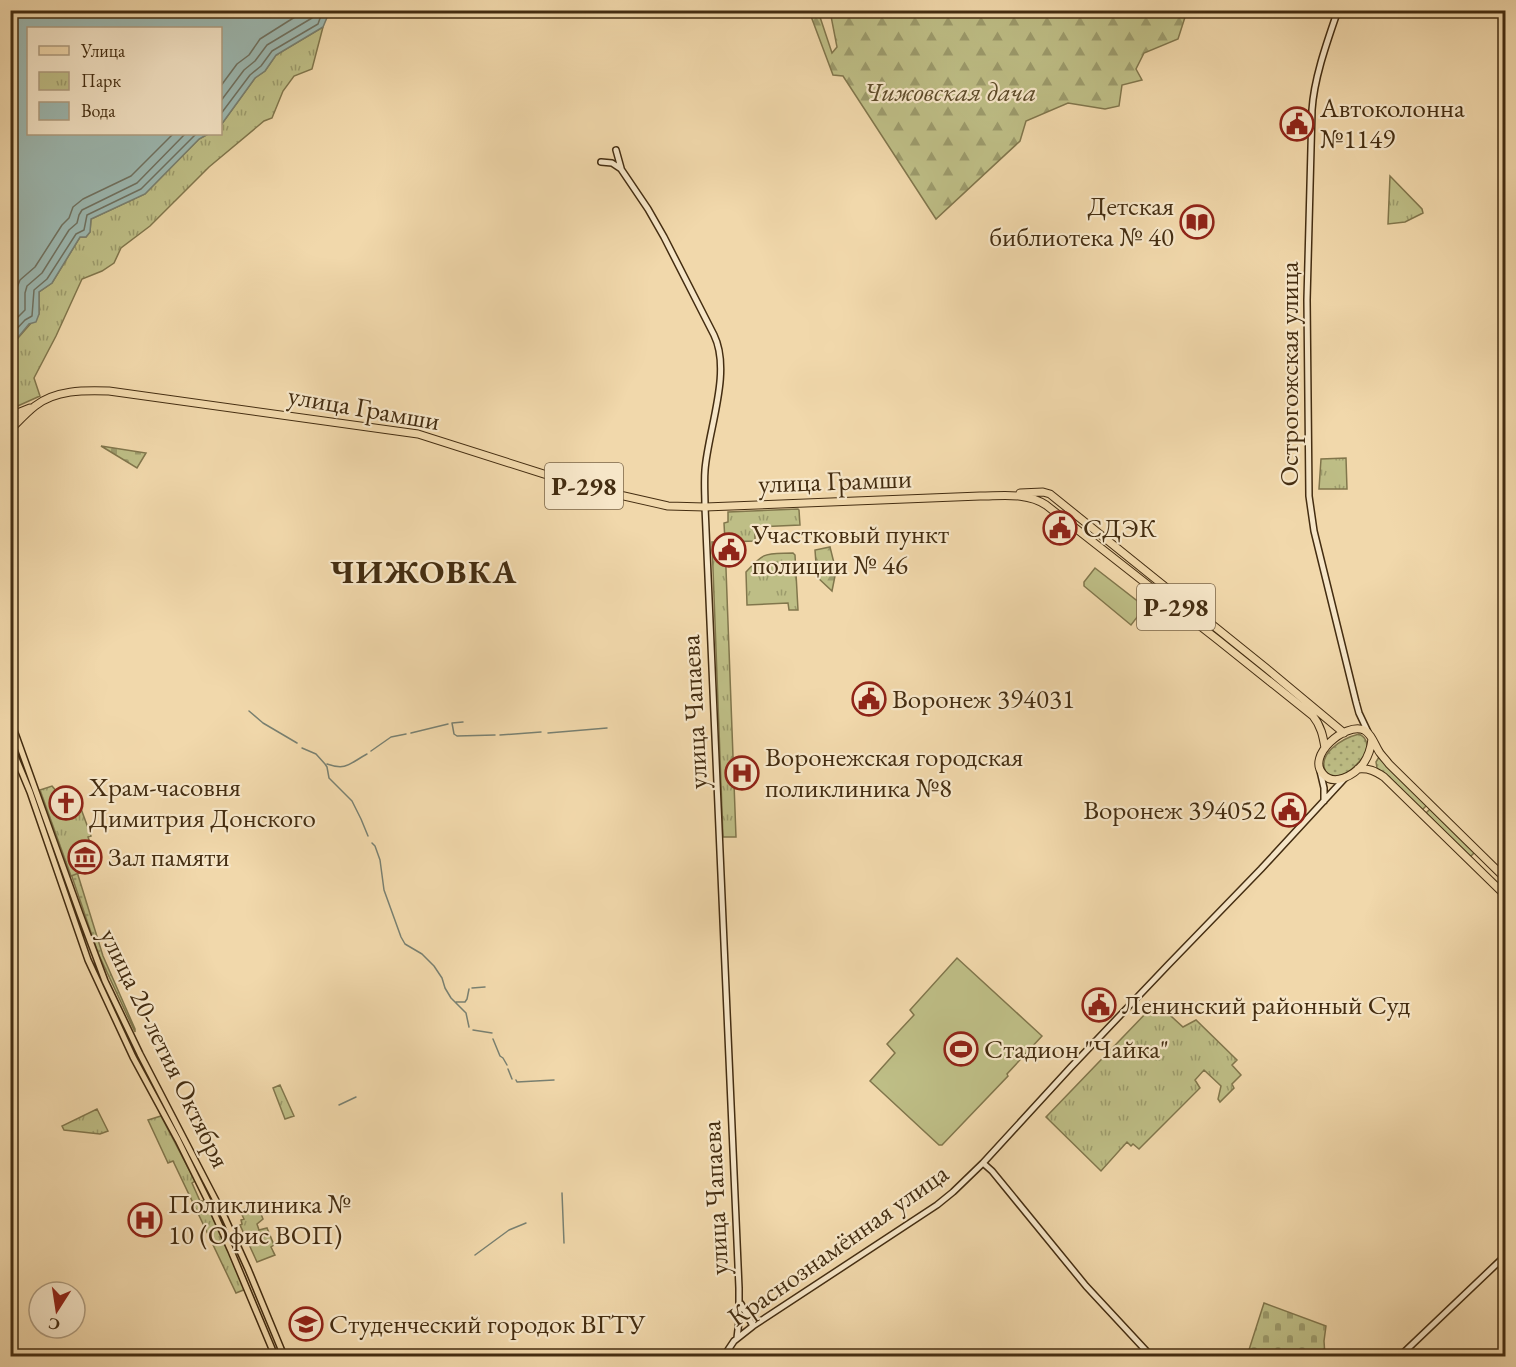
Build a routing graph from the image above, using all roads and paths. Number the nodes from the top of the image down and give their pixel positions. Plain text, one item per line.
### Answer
1 (1338, 10) edge
2 (616, 150) dead end
3 (601, 162) dead end
4 (621, 169) junction
5 (35, 406) junction
6 (10, 416) edge
7 (10, 430) edge
8 (1003, 495) junction
9 (705, 507) junction
10 (1221, 637) junction
11 (1359, 713) junction
12 (10, 718) edge
13 (1352, 730) junction
14 (1344, 733) junction
15 (1370, 735) junction
16 (10, 744) edge
17 (1324, 748) junction
18 (1358, 769) junction
19 (1320, 770) junction
20 (1346, 777) junction
21 (1324, 801) junction
22 (1478, 853) junction
23 (1470, 861) junction
24 (1506, 879) edge
25 (1506, 896) edge
26 (983, 1163) junction
27 (1506, 1255) edge
28 (739, 1301) junction
29 (753, 1326) junction
30 (737, 1338) junction
31 (275, 1356) edge
32 (284, 1356) edge
33 (724, 1356) edge
34 (1151, 1356) edge
35 (1400, 1356) edge

1 - 11 street, Острогожская улица
2 - 4 street, улица Чапаева
3 - 4 street
4 - 9 street, улица Чапаева
5 - 6 highway, Р-298
5 - 7 highway, улица Грамши / Р-298
5 - 9 highway, улица Грамши / Р-298
8 - 9 highway, улица Грамши / Р-298
8 - 10 highway, Р-298
8 - 10 highway, Р-298
9 - 28 street, улица Чапаева
10 - 14 highway, Р-298
10 - 17 highway, Р-298
11 - 13 street
11 - 15 street, Острогожская улица
12 - 32 main road, улица 20-летия Октября
13 - 14 highway
13 - 15 highway
14 - 17 highway
15 - 18 highway
15 - 22 highway
16 - 31 main road, улица 20-летия Октября
17 - 19 highway, Р-298
18 - 20 highway
18 - 23 highway
19 - 20 highway
19 - 21 street
20 - 21 street, Краснознамённая улица
21 - 26 street, Краснознамённая улица
22 - 23 highway
22 - 24 highway
23 - 25 highway
26 - 29 street, Краснознамённая улица
26 - 34 street
27 - 35 street
28 - 29 street, улица Чапаева
28 - 30 street, улица Чапаева
29 - 30 street, Краснознамённая улица
30 - 33 street, Краснознамённая улица

